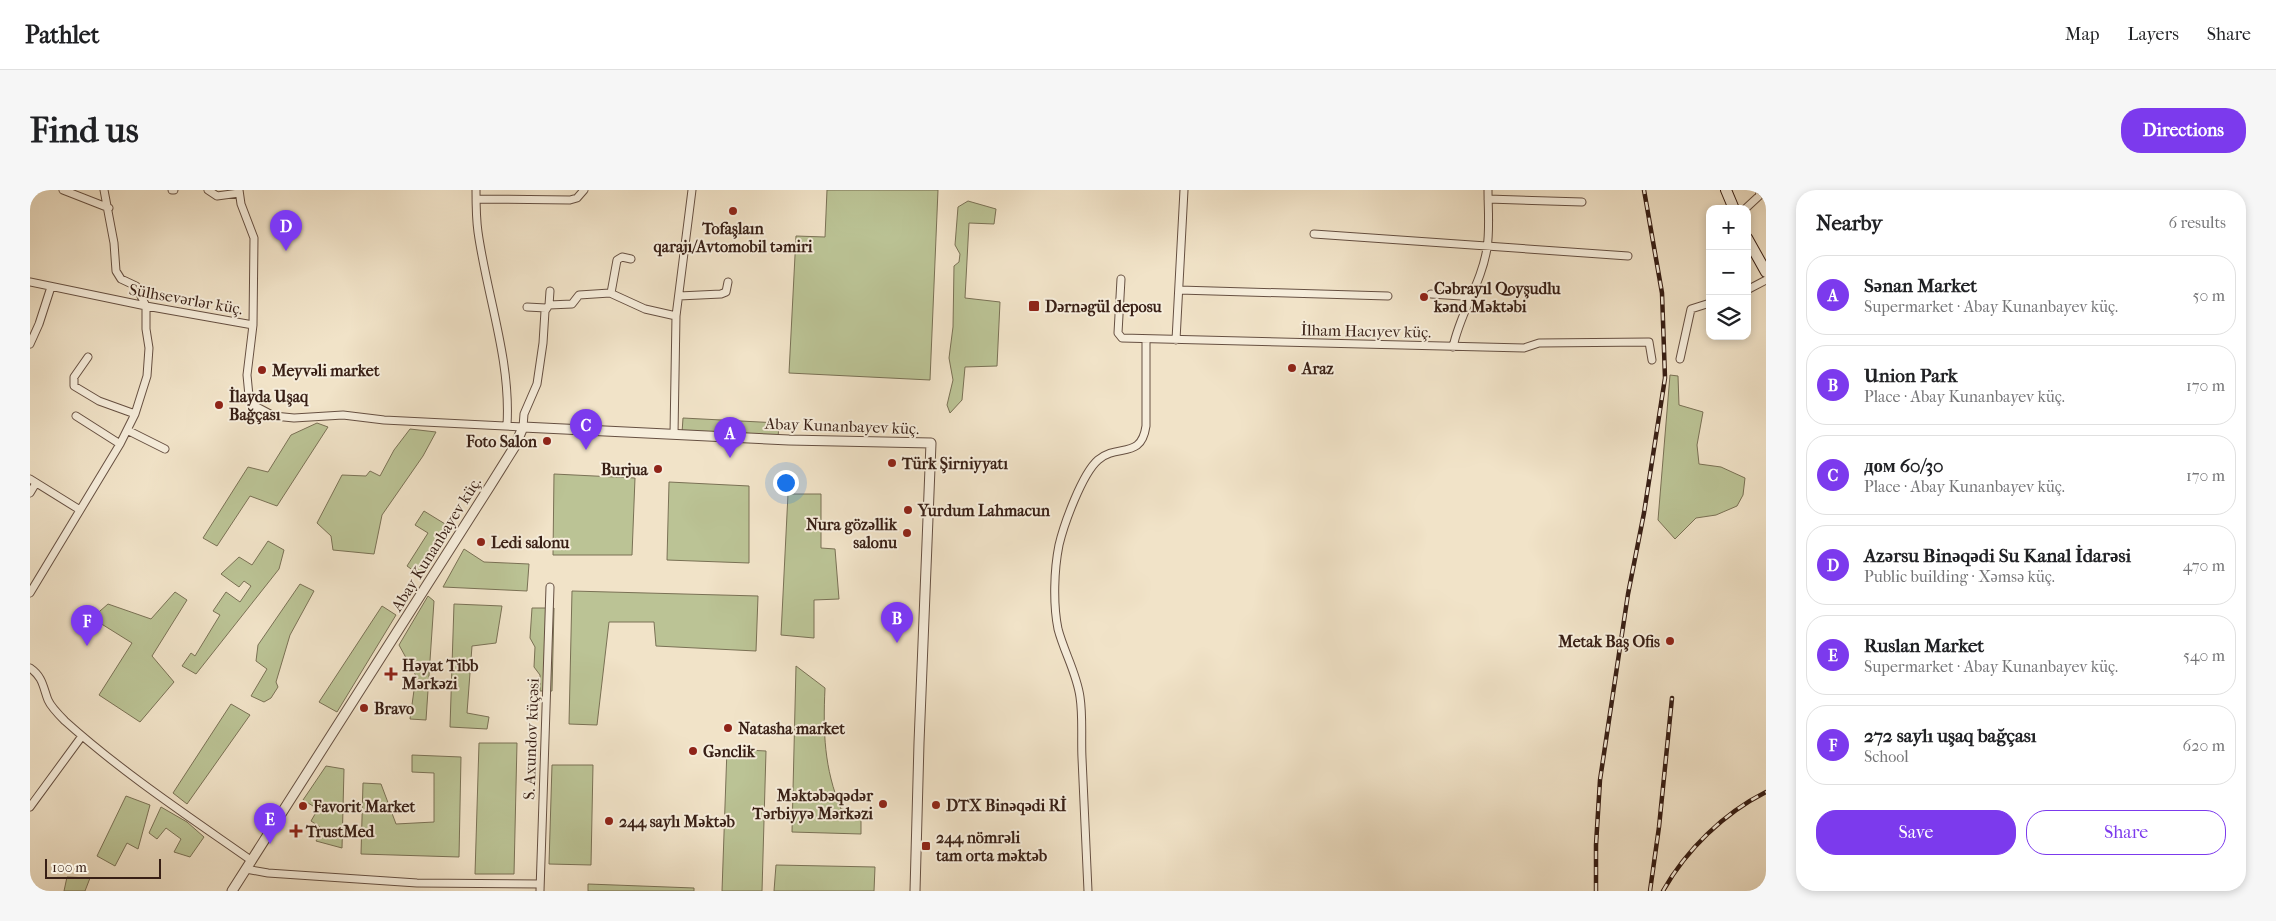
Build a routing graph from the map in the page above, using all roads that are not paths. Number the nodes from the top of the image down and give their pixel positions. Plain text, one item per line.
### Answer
1 (63, 190) edge
2 (104, 190) edge
3 (208, 190) edge
4 (476, 190) edge
5 (584, 190) edge
6 (692, 190) edge
7 (1184, 190) edge
8 (1488, 190) edge
9 (1726, 190) edge
10 (1761, 190) edge
11 (239, 192) edge
12 (476, 199) junction
13 (1488, 199) junction
14 (1582, 202) dead end
15 (1732, 205) edge
16 (1749, 205) edge
17 (109, 208) junction
18 (1314, 234) dead end
19 (1751, 245) edge
20 (1487, 248) junction
21 (1628, 256) dead end
22 (631, 259) dead end
23 (1766, 272) edge
24 (1122, 280) dead end
25 (1766, 280) edge
26 (30, 282) edge
27 (728, 282) dead end
28 (51, 287) junction
29 (1751, 288) edge
30 (1179, 290) junction
31 (550, 291) dead end
32 (611, 293) junction
33 (1431, 294) dead end
34 (679, 296) junction
35 (1388, 296) dead end
36 (1470, 299) junction
37 (1706, 304) edge
38 (146, 306) junction
39 (548, 306) junction
40 (527, 307) dead end
41 (676, 316) junction
42 (253, 325) junction
43 (1146, 339) junction
44 (1176, 340) junction
45 (30, 344) edge
46 (1453, 347) junction
47 (88, 357) dead end
48 (1680, 359) dead end
49 (1652, 360) dead end
50 (135, 414) junction
51 (76, 416) dead end
52 (507, 425) junction
53 (523, 427) junction
54 (127, 430) junction
55 (674, 434) junction
56 (120, 444) junction
57 (165, 449) dead end
58 (33, 481) edge
59 (30, 493) edge
60 (80, 510) junction
61 (550, 587) dead end
62 (30, 593) edge
63 (30, 668) edge
64 (82, 736) junction
65 (30, 807) edge
66 (252, 861) junction
67 (246, 870) junction
68 (540, 888) edge
69 (232, 891) edge
70 (915, 891) edge
71 (1088, 891) edge

1 - 17 street
2 - 17 street
3 - 11 street
4 - 12 street
5 - 12 street
6 - 34 street
7 - 30 street
8 - 13 street
9 - 15 main road
10 - 16 street
11 - 42 street
12 - 52 street
13 - 14 street
13 - 20 street
17 - 38 street
18 - 20 street
19 - 23 main road
20 - 21 street
20 - 36 street
22 - 32 street
24 - 43 street, İlham Hacıyev küç.
25 - 29 street
26 - 28 street, Sülhsevərlər küç.
27 - 34 street
28 - 38 street, Sülhsevərlər küç.
28 - 45 street
30 - 35 street
30 - 44 street
31 - 39 street
32 - 39 street
32 - 41 street
33 - 36 street
34 - 41 street
36 - 46 street
37 - 48 street
38 - 42 street, Sülhsevərlər küç.
38 - 50 street
39 - 40 street
39 - 53 street
41 - 55 street
42 - 52 street, Sülhsevərlər küç.
43 - 44 street, İlham Hacıyev küç.
43 - 71 street
44 - 46 street, İlham Hacıyev küç.
46 - 49 street, İlham Hacıyev küç.
47 - 50 street
50 - 54 street
51 - 56 street
52 - 53 street, Sülhsevərlər küç.
53 - 55 street, Abay Kunanbayev küç.
53 - 66 street, Abay Kunanbayev küç.
54 - 56 street
54 - 57 street
55 - 70 street, Abay Kunanbayev küç.
56 - 60 street
58 - 59 street
58 - 60 street
60 - 62 street
61 - 68 street, S. Axundov küçəsi
63 - 64 street
64 - 65 street
64 - 66 street
66 - 67 street, Abay Kunanbayev küç.
67 - 68 street
67 - 69 street, Abay Kunanbayev küç.

